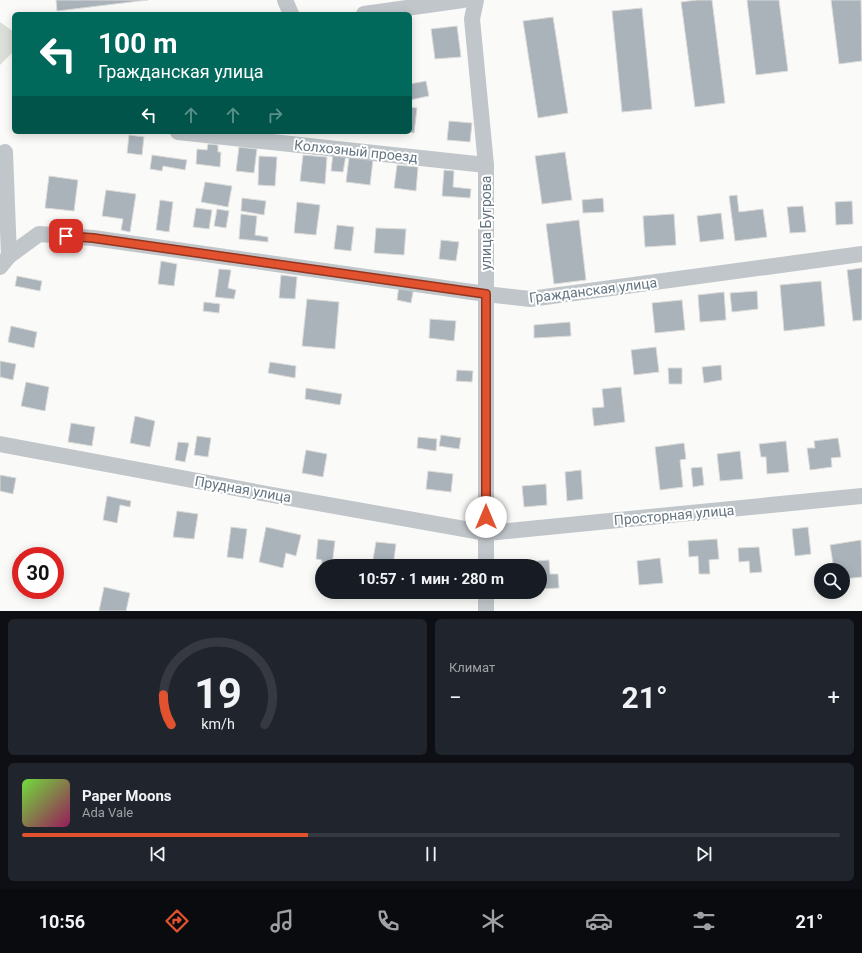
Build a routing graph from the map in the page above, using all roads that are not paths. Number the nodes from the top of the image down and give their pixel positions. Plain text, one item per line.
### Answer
1 (284, 0) edge
2 (463, 0) edge
3 (476, 0) edge
4 (289, 12) edge
5 (378, 12) edge
6 (197, 134) edge
7 (5, 152) dead end
8 (486, 165) junction
9 (862, 254) edge
10 (3, 263) edge
11 (486, 294) junction
12 (0, 444) edge
13 (862, 496) edge
14 (486, 533) junction
15 (486, 559) edge
16 (486, 599) edge
17 (486, 611) edge

1 - 4 street
2 - 5 street
3 - 8 street, улица Бугрова
6 - 8 street, Колхозный проезд
7 - 10 street
8 - 11 street, улица Бугрова
9 - 11 street, Гражданская улица
10 - 11 street, Гражданская улица
11 - 14 street, улица Бугрова
12 - 14 street, Прудная улица
13 - 14 street, Просторная улица
14 - 15 street, улица Бугрова
16 - 17 street

